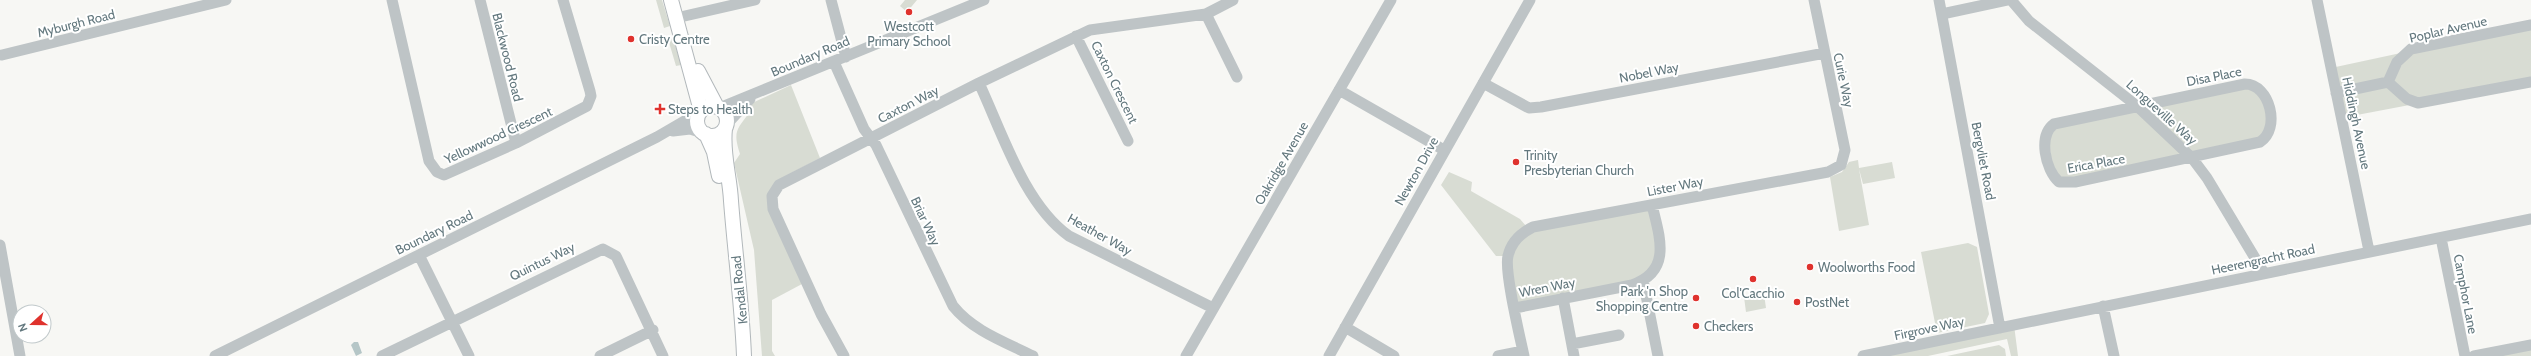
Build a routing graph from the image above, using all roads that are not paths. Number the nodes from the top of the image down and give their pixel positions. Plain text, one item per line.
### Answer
1 (226, 0) edge
2 (392, 0) edge
3 (480, 0) edge
4 (563, 0) edge
5 (671, 0) edge
6 (755, 0) edge
7 (831, 0) edge
8 (984, 0) edge
9 (1233, 0) edge
10 (1391, 0) edge
11 (1530, 0) edge
12 (1814, 0) edge
13 (1939, 0) edge
14 (2007, 0) edge
15 (2011, 0) edge
16 (2317, 0) edge
17 (1206, 14) junction
18 (1942, 14) junction
19 (676, 18) junction
20 (2531, 25) edge
21 (681, 36) junction
22 (1076, 36) junction
23 (1825, 53) junction
24 (2, 55) dead end
25 (846, 57) junction
26 (834, 62) junction
27 (1237, 77) dead end
28 (2388, 82) junction
29 (2531, 82) edge
30 (979, 83) junction
31 (1483, 83) junction
32 (1340, 90) junction
33 (758, 93) junction
34 (2336, 93) junction
35 (2137, 106) junction
36 (718, 107) junction
37 (700, 112) junction
38 (726, 127) junction
39 (665, 133) junction
40 (705, 134) junction
41 (871, 139) junction
42 (1128, 141) dead end
43 (516, 143) junction
44 (1444, 150) junction
45 (2192, 158) junction
46 (1841, 164) joint
47 (1652, 205) junction
48 (2531, 218) edge
49 (732, 224) junction
50 (2441, 238) junction
51 (1516, 240) joint
52 (0, 245) edge
53 (2369, 251) junction
54 (419, 255) junction
55 (2264, 273) junction
56 (1644, 280) junction
57 (1563, 298) junction
58 (2103, 306) junction
59 (1213, 308) junction
60 (1515, 308) junction
61 (452, 322) junction
62 (1345, 328) junction
63 (2000, 328) junction
64 (653, 330) junction
65 (1619, 335) dead end
66 (1572, 344) junction
67 (2531, 345) edge
68 (1523, 354) edge
69 (20, 356) edge
70 (215, 356) edge
71 (382, 356) edge
72 (469, 356) edge
73 (600, 356) edge
74 (663, 356) edge
75 (744, 356) edge
76 (844, 356) edge
77 (1033, 356) edge
78 (1186, 356) edge
79 (1328, 356) edge
80 (1394, 356) edge
81 (1498, 356) edge
82 (1574, 356) edge
83 (1658, 356) edge
84 (1863, 356) edge
85 (2114, 356) edge
86 (2464, 356) edge
87 (2474, 356) edge

1 - 24 street, Myburgh Road
2 - 43 street, Yellowwood Crescent
3 - 43 street, Blackwood Road
4 - 43 street, Yellowwood Crescent
5 - 19 main road
6 - 19 street
7 - 25 street
8 - 25 street, Boundary Road
9 - 17 street, Caxton Way
10 - 32 street, Oakridge Avenue
11 - 31 street, Newton Drive
12 - 23 street, Curie Way
13 - 18 street, Bergvliet Road
14 - 18 street
15 - 35 street, Longueville Way
16 - 34 street, Hiddingh Avenue
17 - 22 street, Caxton Way
17 - 27 street
18 - 63 street, Bergvliet Road
19 - 21 main road
20 - 28 street, Poplar Avenue
21 - 36 main road
21 - 37 main road
22 - 30 street, Caxton Way
22 - 42 street, Caxton Crescent
23 - 31 street, Nobel Way
23 - 46 street, Curie Way
25 - 26 street, Boundary Road
26 - 33 street, Boundary Road
26 - 41 street, Briar Way
28 - 29 street
28 - 34 street
30 - 41 street, Caxton Way
30 - 59 street, Heather Way
31 - 44 street, Newton Drive
32 - 44 street
32 - 59 street, Oakridge Avenue
33 - 36 street, Boundary Road
33 - 38 street, Boundary Road
34 - 53 street, Hiddingh Avenue
35 - 45 street, Longueville Way
35 - 45 street, Disa Place
35 - 45 street, Erica Place
36 - 37 main road
36 - 38 main road
37 - 39 street, Boundary Road
37 - 40 main road
38 - 40 main road
38 - 49 main road, Kendal Road
39 - 40 street, Boundary Road
39 - 54 street, Boundary Road
40 - 49 main road, Kendal Road
41 - 76 street, Caxton Way
41 - 77 street, Briar Way
44 - 62 street, Newton Drive
45 - 55 street, Longueville Way
46 - 47 street, Lister Way
47 - 51 street, Lister Way
47 - 56 street, Wren Way
48 - 50 street, Heerengracht Road
49 - 75 main road, Kendal Road
50 - 53 street, Heerengracht Road
50 - 86 street, Camphor Lane
51 - 60 street, Wren Way
52 - 69 street
53 - 55 street, Heerengracht Road
54 - 61 street
54 - 70 street, Boundary Road
55 - 58 street, Heerengracht Road
56 - 57 street, Wren Way
56 - 83 street
57 - 60 street, Wren Way
57 - 66 street
58 - 63 street, Heerengracht Road
58 - 85 street
59 - 78 street, Oakridge Avenue
60 - 68 street, Wren Way
61 - 64 street, Quintus Way
61 - 71 street, Quintus Way
61 - 72 street
62 - 79 street, Newton Drive
62 - 80 street
63 - 84 street, Firgrove Way
64 - 73 street
64 - 74 street, Quintus Way
65 - 66 street
66 - 82 street
67 - 87 street
68 - 81 street

